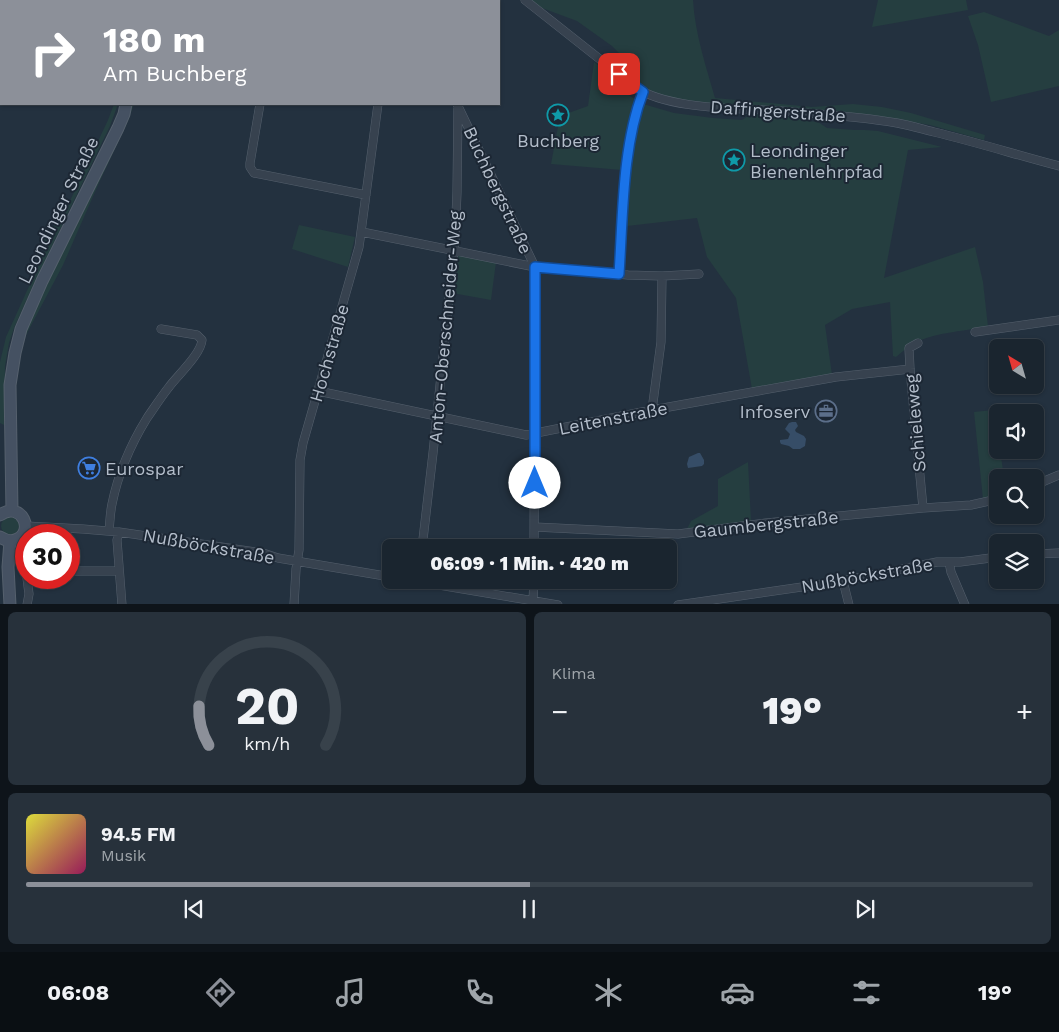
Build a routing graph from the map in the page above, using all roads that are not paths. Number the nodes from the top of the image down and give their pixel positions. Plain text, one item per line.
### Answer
1 (525, 0) edge
2 (643, 92) junction
3 (126, 105) edge
4 (260, 105) edge
5 (378, 105) edge
6 (457, 105) edge
7 (457, 105) edge
8 (1059, 166) edge
9 (366, 195) junction
10 (362, 232) junction
11 (453, 251) junction
12 (535, 267) junction
13 (619, 274) junction
14 (700, 274) dead end
15 (662, 276) junction
16 (1059, 320) edge
17 (161, 329) dead end
18 (975, 332) dead end
19 (918, 343) dead end
20 (910, 368) junction
21 (318, 391) junction
22 (652, 410) junction
23 (436, 416) junction
24 (535, 433) junction
25 (1059, 475) edge
26 (1044, 481) edge
27 (989, 501) edge
28 (923, 508) junction
29 (12, 511) junction
30 (0, 515) edge
31 (25, 524) edge
32 (534, 527) junction
33 (80, 529) edge
34 (109, 531) junction
35 (119, 532) junction
36 (5, 539) edge
37 (423, 539) edge
38 (534, 539) edge
39 (1059, 553) edge
40 (1044, 554) edge
41 (989, 558) edge
42 (297, 561) junction
43 (949, 562) junction
44 (80, 571) edge
45 (119, 571) junction
46 (382, 575) edge
47 (843, 581) junction
48 (28, 589) edge
49 (465, 589) edge
50 (534, 589) edge
51 (735, 600) edge
52 (533, 601) junction
53 (10, 604) edge
54 (27, 604) edge
55 (122, 604) edge
56 (294, 604) edge
57 (542, 604) edge
58 (558, 604) edge
59 (678, 604) edge
60 (849, 604) edge
61 (964, 604) edge

1 - 2 street, Daffingerstraße
2 - 8 street, Daffingerstraße
2 - 13 street
3 - 29 street, Leondinger Straße
4 - 9 street
5 - 9 street, Hochstraße
6 - 11 street, Anton-Oberschneider-Weg
7 - 12 street, Buchbergstraße
9 - 10 street, Hochstraße
10 - 11 street
10 - 21 street, Hochstraße
11 - 12 street
11 - 23 street, Anton-Oberschneider-Weg
12 - 13 street
12 - 24 street, Buchbergstraße
13 - 15 street
14 - 15 street
15 - 22 street
16 - 18 street
17 - 34 street
19 - 20 street, Schieleweg
20 - 22 street, Leitenstraße
20 - 28 street, Schieleweg
21 - 23 street, Leitenstraße
21 - 42 street, Hochstraße
22 - 24 street, Leitenstraße
23 - 24 street, Leitenstraße
23 - 37 street, Anton-Oberschneider-Weg
24 - 32 street, Buchbergstraße
25 - 26 street
27 - 28 street, Gaumbergstraße
28 - 32 street, Gaumbergstraße
29 - 30 street
29 - 31 street
32 - 38 street, Buchbergstraße
33 - 34 street, Nußböckstraße
34 - 35 street, Nußböckstraße
35 - 42 street, Nußböckstraße
35 - 45 street
36 - 53 street
39 - 40 street
41 - 43 street, Nußböckstraße
42 - 46 street, Nußböckstraße
42 - 56 street, Hochstraße
43 - 47 street, Nußböckstraße
43 - 61 street
44 - 45 street
45 - 55 street
47 - 51 street, Nußböckstraße
47 - 60 street
48 - 54 street
49 - 52 street
50 - 52 street
51 - 59 street, Nußböckstraße
52 - 57 street
57 - 58 street

